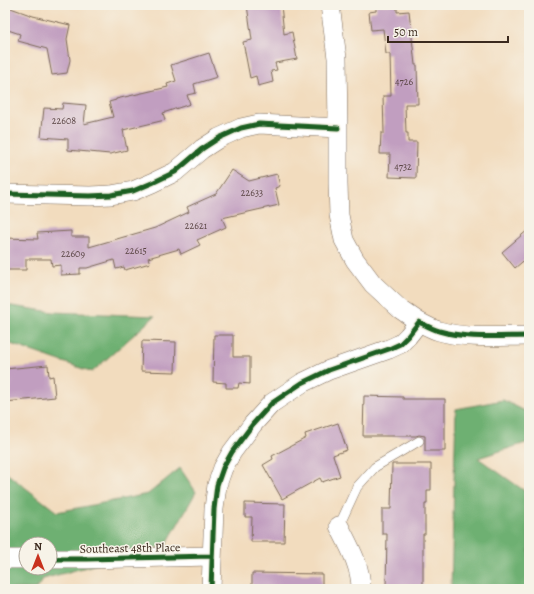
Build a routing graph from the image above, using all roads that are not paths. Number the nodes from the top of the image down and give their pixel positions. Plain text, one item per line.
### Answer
1 (330, 5) edge
2 (338, 128) junction
3 (5, 194) edge
4 (418, 322) junction
5 (529, 336) edge
6 (419, 440) dead end
7 (339, 526) joint
8 (211, 556) junction
9 (5, 559) edge
10 (18, 559) edge
11 (58, 559) edge
12 (211, 589) edge
13 (361, 589) edge

1 - 2 street
2 - 3 street
2 - 4 street
4 - 5 street
4 - 8 street
6 - 7 lane
7 - 13 street
8 - 11 street, Southeast 48th Place
8 - 12 street
9 - 10 street

